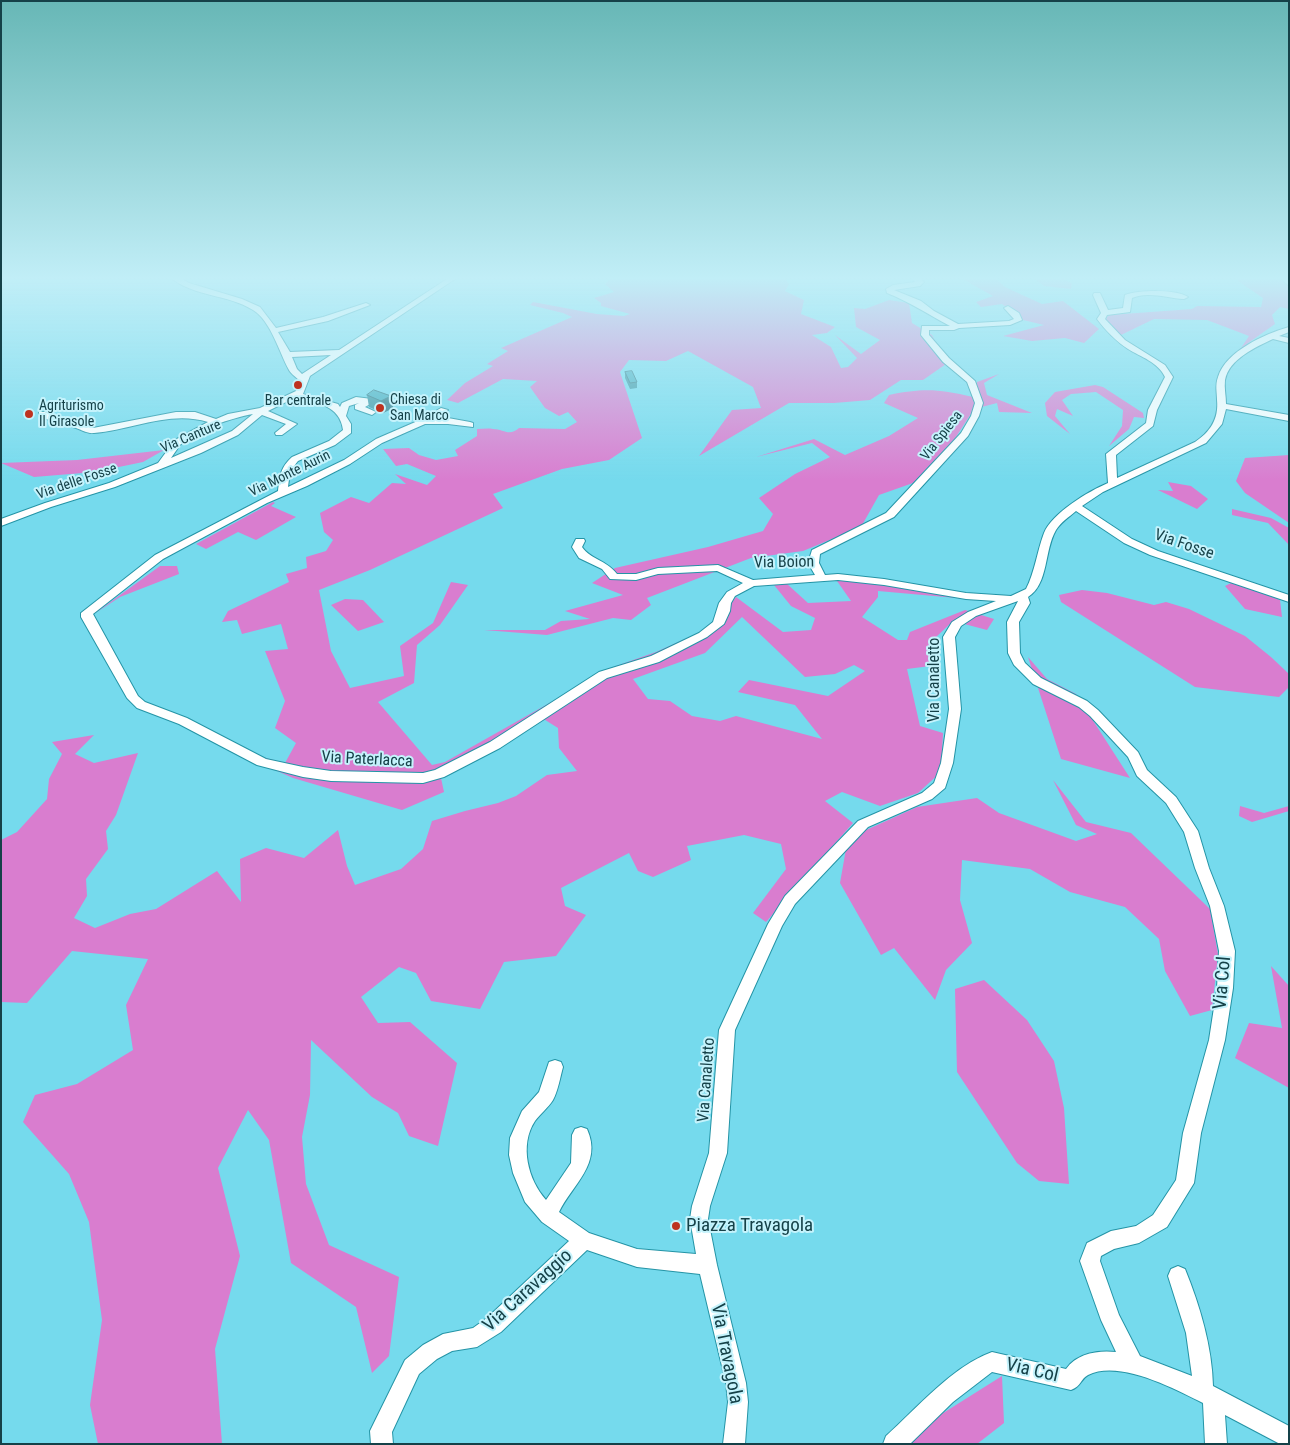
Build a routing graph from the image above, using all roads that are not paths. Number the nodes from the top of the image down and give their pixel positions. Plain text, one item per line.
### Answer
1 (281, 344) edge
2 (354, 344) edge
3 (932, 344) edge
4 (1126, 344) edge
5 (1258, 344) edge
6 (342, 352) junction
7 (287, 355) junction
8 (303, 379) junction
9 (295, 394) junction
10 (1222, 406) junction
11 (444, 410) dead end
12 (261, 411) junction
13 (372, 412) dead end
14 (42, 414) dead end
15 (342, 416) junction
16 (1289, 418) edge
17 (216, 422) junction
18 (423, 422) junction
19 (470, 425) dead end
20 (279, 433) dead end
21 (161, 466) junction
22 (1113, 484) junction
23 (283, 492) junction
24 (1076, 507) junction
25 (1, 524) edge
26 (580, 541) dead end
27 (169, 551) joint
28 (822, 578) junction
29 (752, 583) junction
30 (1016, 598) junction
31 (1289, 599) edge
32 (555, 1067) dead end
33 (582, 1135) dead end
34 (718, 1153) joint
35 (549, 1216) junction
36 (584, 1240) junction
37 (707, 1265) junction
38 (1178, 1276) dead end
39 (1133, 1363) junction
40 (1208, 1394) junction
41 (1289, 1436) edge
42 (382, 1444) edge
43 (734, 1444) edge
44 (894, 1444) edge
45 (1216, 1444) edge

1 - 7 street
2 - 6 street
3 - 28 street, Via Spiesa
4 - 22 street
5 - 10 street
6 - 7 street
6 - 8 street
7 - 8 street
8 - 9 street
9 - 12 street, Via Canture
9 - 15 street
10 - 16 street
10 - 22 street
11 - 18 street, Via Monte Aurin
12 - 17 street, Via Canture
12 - 20 street
12 - 21 street, Via Canture
13 - 15 street
14 - 17 street, Via Canture
15 - 23 street
17 - 21 street, Via Canture
18 - 19 street, Via Monte Aurin
18 - 23 street, Via Monte Aurin
21 - 25 street, Via delle Fosse
22 - 24 street
23 - 27 street, Via Monte Aurin
24 - 30 street
24 - 31 street, Via Fosse
26 - 29 street, Via Boion
27 - 29 street, Via Paterlacca
28 - 29 street, Via Boion
28 - 30 street, Via Boion
30 - 34 street, Via Canaletto
30 - 39 street, Via Col
32 - 35 street
33 - 35 street
34 - 37 street, Via Travagola
35 - 36 street
36 - 37 street
36 - 42 street, Via Caravaggio
37 - 43 street, Via Travagola
38 - 40 street
39 - 40 street, Via Col
39 - 44 street, Via Col
40 - 41 street, Via Col
40 - 45 street

